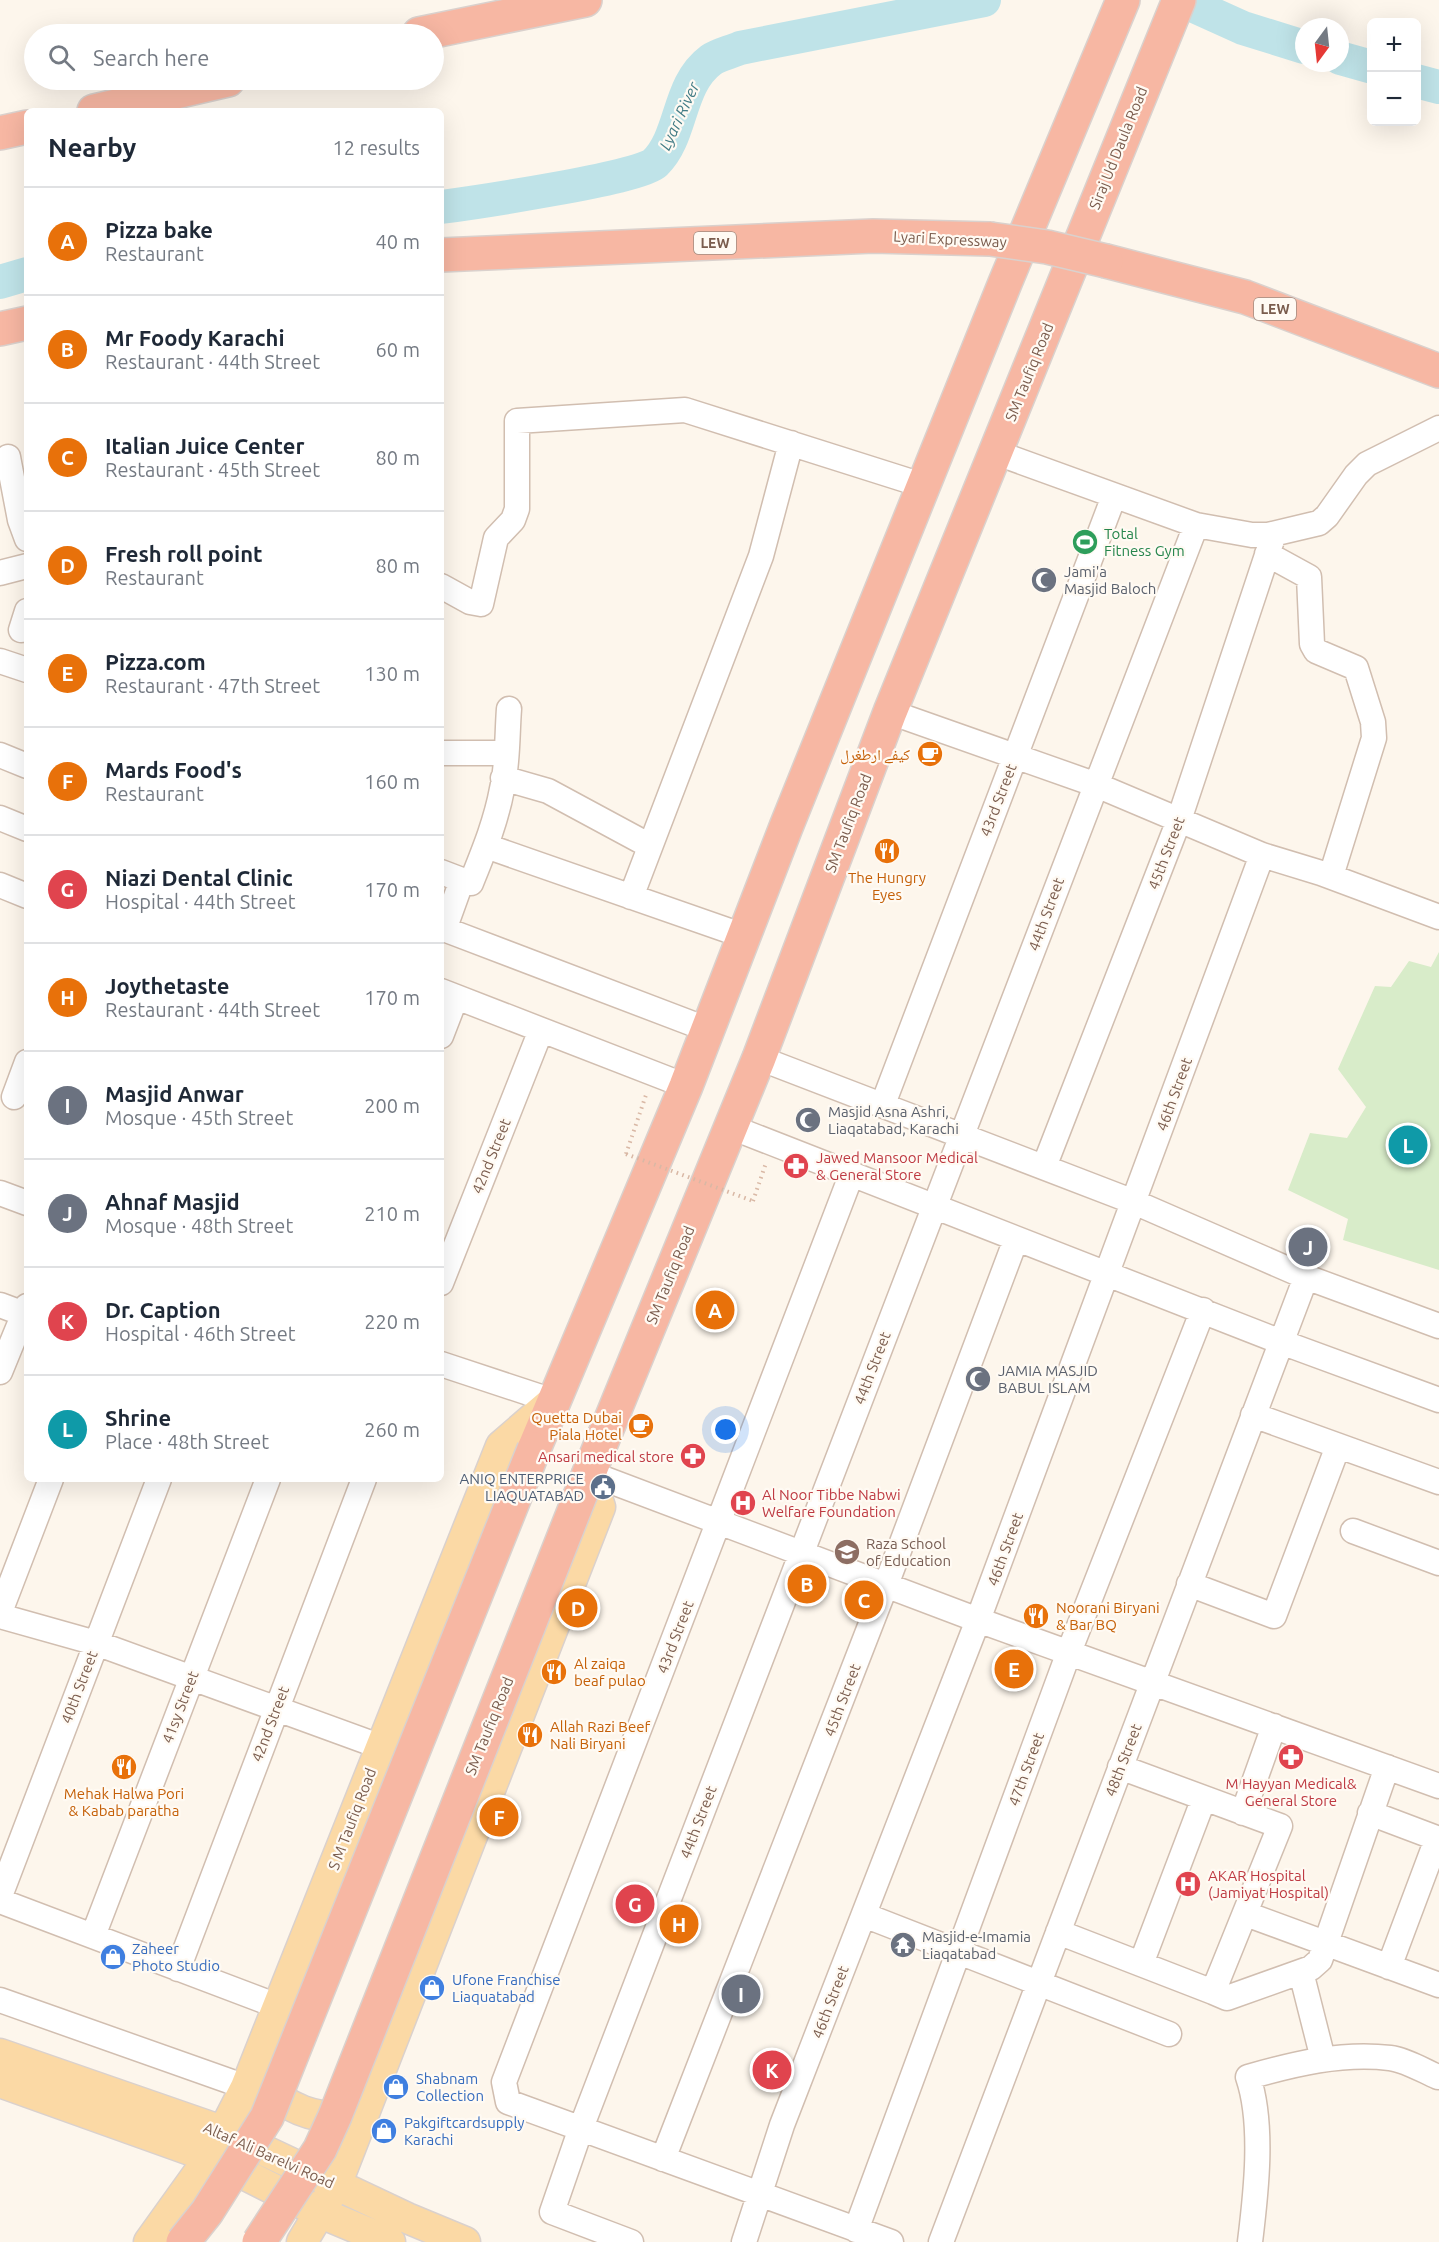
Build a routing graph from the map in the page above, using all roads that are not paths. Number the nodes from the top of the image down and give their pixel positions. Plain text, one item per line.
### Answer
1 (585, 0) edge
2 (1123, 0) edge
3 (1179, 0) edge
4 (444, 29) edge
5 (185, 90) edge
6 (107, 108) edge
7 (24, 128) edge
8 (0, 133) edge
9 (444, 255) edge
10 (1058, 297) joint
11 (24, 324) edge
12 (0, 329) edge
13 (1439, 370) edge
14 (1439, 428) edge
15 (791, 443) junction
16 (997, 453) junction
17 (8, 457) dead end
18 (925, 486) junction
19 (1114, 496) junction
20 (1196, 525) junction
21 (24, 531) edge
22 (1271, 544) junction
23 (24, 567) edge
24 (0, 573) edge
25 (444, 588) edge
26 (0, 661) edge
27 (24, 669) edge
28 (509, 709) dead end
29 (890, 712) junction
30 (444, 753) edge
31 (506, 753) junction
32 (0, 754) edge
33 (1015, 756) junction
34 (24, 765) edge
35 (503, 778) junction
36 (1094, 784) junction
37 (0, 818) edge
38 (1179, 820) junction
39 (24, 828) edge
40 (486, 846) junction
41 (650, 846) junction
42 (1263, 855) junction
43 (451, 876) edge
44 (1331, 876) junction
45 (0, 886) edge
46 (24, 895) edge
47 (631, 897) junction
48 (1439, 917) edge
49 (444, 922) edge
50 (444, 929) edge
51 (744, 936) junction
52 (449, 994) edge
53 (444, 1020) edge
54 (542, 1030) junction
55 (709, 1030) junction
56 (759, 1058) junction
57 (24, 1070) edge
58 (686, 1086) junction
59 (14, 1097) edge
60 (883, 1104) junction
61 (731, 1126) junction
62 (963, 1135) junction
63 (1044, 1167) junction
64 (852, 1173) junction
65 (0, 1193) edge
66 (24, 1202) edge
67 (1134, 1202) junction
68 (935, 1206) junction
69 (1016, 1239) junction
70 (444, 1275) edge
71 (1107, 1275) junction
72 (1305, 1277) junction
73 (0, 1305) edge
74 (24, 1310) edge
75 (1203, 1310) junction
76 (24, 1312) edge
77 (1439, 1326) edge
78 (1281, 1342) junction
79 (444, 1365) edge
80 (0, 1372) edge
81 (1439, 1400) edge
82 (553, 1401) junction
83 (1253, 1415) junction
84 (1338, 1446) junction
85 (589, 1473) junction
86 (50, 1482) edge
87 (158, 1482) edge
88 (267, 1482) edge
89 (363, 1482) edge
90 (1439, 1482) edge
91 (719, 1523) junction
92 (1353, 1531) dead end
93 (800, 1553) junction
94 (1439, 1563) edge
95 (1189, 1584) junction
96 (886, 1585) junction
97 (0, 1614) edge
98 (978, 1620) junction
99 (96, 1643) junction
100 (1069, 1652) junction
101 (191, 1678) junction
102 (1152, 1683) junction
103 (275, 1709) junction
104 (1274, 1726) junction
105 (380, 1746) junction
106 (412, 1757) junction
107 (1120, 1767) junction
108 (1387, 1767) junction
109 (1439, 1786) edge
110 (1204, 1798) junction
111 (1243, 1813) junction
112 (1370, 1813) junction
113 (1438, 1839) edge
114 (0, 1898) edge
115 (1246, 1914) junction
116 (864, 1915) junction
117 (1058, 1932) junction
118 (93, 1936) junction
119 (1324, 1943) junction
120 (959, 1950) junction
121 (1141, 1964) junction
122 (1389, 1967) junction
123 (178, 1969) junction
124 (1301, 1972) junction
125 (1038, 1984) junction
126 (1439, 1985) edge
127 (1213, 1992) junction
128 (0, 2000) edge
129 (280, 2007) junction
130 (1169, 2034) dead end
131 (0, 2054) edge
132 (1323, 2059) junction
133 (1438, 2077) edge
134 (250, 2079) junction
135 (0, 2082) edge
136 (365, 2115) junction
137 (581, 2128) junction
138 (217, 2144) junction
139 (663, 2159) junction
140 (336, 2185) junction
141 (760, 2196) junction
142 (321, 2213) junction
143 (856, 2230) junction
144 (149, 2242) edge
145 (183, 2242) edge
146 (259, 2242) edge
147 (302, 2242) edge
148 (390, 2242) edge
149 (465, 2242) edge
150 (631, 2242) edge
151 (744, 2242) edge
152 (891, 2242) edge
153 (941, 2242) edge
154 (1250, 2242) edge

1 - 4 highway
2 - 18 highway
3 - 10 highway, Siraj Ud Daula Road
5 - 6 highway
7 - 8 highway
9 - 13 highway, Lyari Expressway / LEW, bridge
10 - 16 highway, SM Taufiq Road
11 - 12 highway
14 - 22 street
15 - 18 street
15 - 25 street
15 - 41 street
16 - 19 street
16 - 29 highway, SM Taufiq Road
17 - 21 street
18 - 51 highway
19 - 20 street
19 - 33 street, 43rd Street
20 - 22 street
20 - 36 street, 44th Street
22 - 38 street, 45th Street
22 - 44 street
23 - 24 street
26 - 27 street
28 - 31 street
29 - 33 street
29 - 56 highway, SM Taufiq Road
30 - 31 street
31 - 35 street
32 - 34 street
33 - 36 street
33 - 60 street, 43rd Street
35 - 40 street
35 - 41 street
36 - 38 street
36 - 62 street, 44th Street
37 - 39 street
38 - 42 street
38 - 63 street, 45th Street
40 - 43 street
40 - 47 street
41 - 47 street
42 - 44 street
42 - 67 street, 46th Street
43 - 49 street
44 - 48 street
45 - 46 street
47 - 51 street
50 - 55 street
51 - 55 highway
52 - 53 street
52 - 54 street
54 - 58 street
54 - 70 street, 42nd Street
55 - 58 highway
56 - 60 street
56 - 61 highway, SM Taufiq Road
57 - 59 street
58 - 82 highway
60 - 62 street
61 - 64 street
61 - 85 highway, SM Taufiq Road
62 - 63 street
62 - 68 street, 44th Street
63 - 67 street
64 - 68 street
64 - 91 street, 43rd Street
65 - 66 street
67 - 71 street, 46th Street
67 - 72 street
68 - 69 street
68 - 93 street, 44th Street
69 - 71 street
69 - 96 street, 45th Street
71 - 75 street
71 - 98 street, 46th Street
72 - 77 street
72 - 78 street, 48th Street
73 - 74 street
75 - 78 street
75 - 100 street, 47th Street
76 - 80 street
78 - 81 street
78 - 83 street, 48th Street
79 - 82 street
82 - 105 main road, S M Taufiq Road
82 - 106 highway, bridge
83 - 84 street
83 - 95 street, 48th Street
84 - 90 street
84 - 95 street
85 - 91 street
85 - 136 main road
85 - 146 highway, SM Taufiq Road, bridge
86 - 97 street
87 - 99 street, 40th Street
88 - 101 street, 41sy Street
89 - 103 street, 42nd Street
91 - 93 street
91 - 137 street, 43rd Street
92 - 94 street
93 - 96 street
93 - 137 street, 44th Street
95 - 102 street, 48th Street
96 - 98 street
96 - 139 street, 45th Street
97 - 99 street
98 - 100 street
98 - 116 street, 46th Street
99 - 101 street
99 - 114 street, 40th Street
100 - 102 street
100 - 120 street, 47th Street
101 - 103 street
101 - 118 street, 41sy Street
102 - 104 street
102 - 107 street, 48th Street
103 - 105 street
103 - 123 street, 42nd Street
104 - 108 street
104 - 111 street
105 - 106 street
105 - 129 main road, S M Taufiq Road
106 - 145 highway, bridge
107 - 110 street
107 - 117 street, 48th Street
108 - 109 street
108 - 112 street
110 - 111 street
110 - 121 street
111 - 115 street
112 - 113 street
112 - 119 street
113 - 122 street
114 - 118 street
115 - 119 street
115 - 127 street
116 - 120 street
116 - 141 street, 46th Street
117 - 121 street
117 - 125 street, 48th Street
118 - 123 street
119 - 122 street
119 - 124 street
120 - 125 street
120 - 143 street, 47th Street
121 - 127 street
122 - 126 street
123 - 129 street
124 - 127 street
124 - 132 street
125 - 130 street
125 - 153 street, 48th Street
128 - 134 street
129 - 134 main road, S M Taufiq Road
131 - 138 main road, Altaf Ali Barelvi Road
132 - 133 street
132 - 154 street
134 - 136 main road
134 - 138 main road, S M Taufiq Road
135 - 138 main road, Altaf Ali Barelvi Road
136 - 140 main road
137 - 139 street
137 - 150 street, 44th Street
138 - 140 main road, Altaf Ali Barelvi Road
138 - 142 main road, Altaf Ali Barelvi Road
138 - 144 main road, S M Taufiq Road
139 - 141 street
140 - 142 main road
140 - 149 main road, Altaf Ali Barelvi Road
141 - 143 street
141 - 151 street, 46th Street
142 - 147 main road
142 - 148 main road, Altaf Ali Barelvi Road
143 - 152 street

